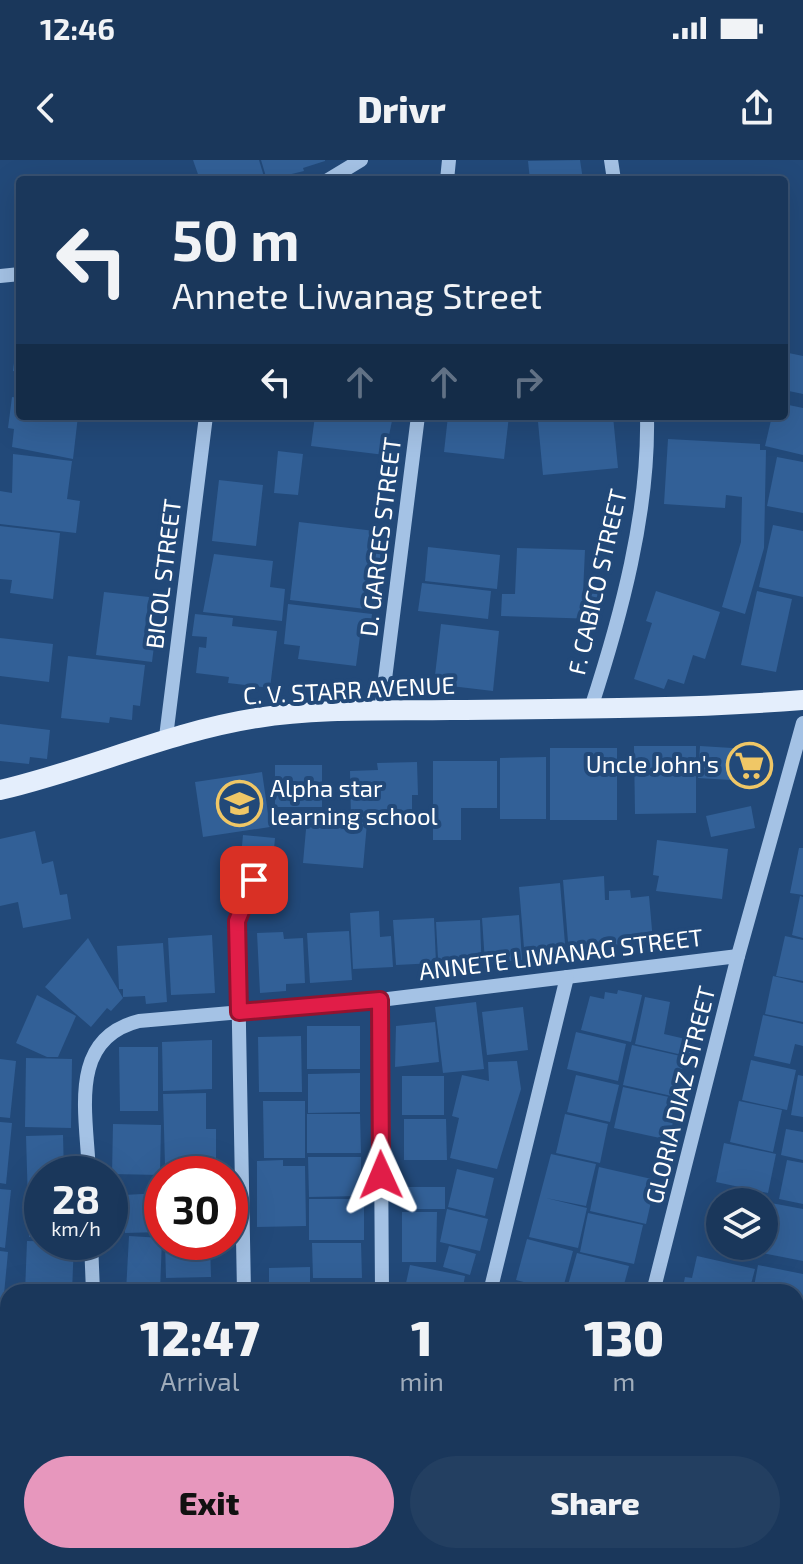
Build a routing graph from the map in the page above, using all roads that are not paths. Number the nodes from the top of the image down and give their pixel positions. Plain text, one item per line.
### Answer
1 (361, 160) edge
2 (335, 176) edge
3 (206, 420) edge
4 (417, 420) edge
5 (647, 420) edge
6 (803, 700) edge
7 (591, 708) junction
8 (381, 711) junction
9 (803, 723) edge
10 (166, 737) junction
11 (0, 790) edge
12 (254, 880) dead end
13 (738, 956) junction
14 (567, 977) junction
15 (380, 1000) junction
16 (239, 1012) junction
17 (89, 1156) edge
18 (92, 1260) edge
19 (93, 1284) edge
20 (244, 1284) edge
21 (382, 1284) edge
22 (492, 1284) edge
23 (655, 1284) edge

1 - 2 street
3 - 10 street, BICOL STREET
4 - 8 street, D. GARCES STREET
5 - 7 street, F. CABICO STREET
6 - 7 main road, C. V. STARR AVENUE
7 - 8 main road, C. V. STARR AVENUE
8 - 10 main road, C. V. STARR AVENUE
9 - 13 street, GLORIA DIAZ STREET
10 - 11 main road, C. V. STARR AVENUE
12 - 16 street
13 - 14 street, ANNETE LIWANAG STREET
13 - 23 street, GLORIA DIAZ STREET
14 - 15 street, ANNETE LIWANAG STREET
14 - 22 street
15 - 16 street, ANNETE LIWANAG STREET
15 - 21 street
16 - 17 street, ANNETE LIWANAG STREET
16 - 20 street
18 - 19 street

